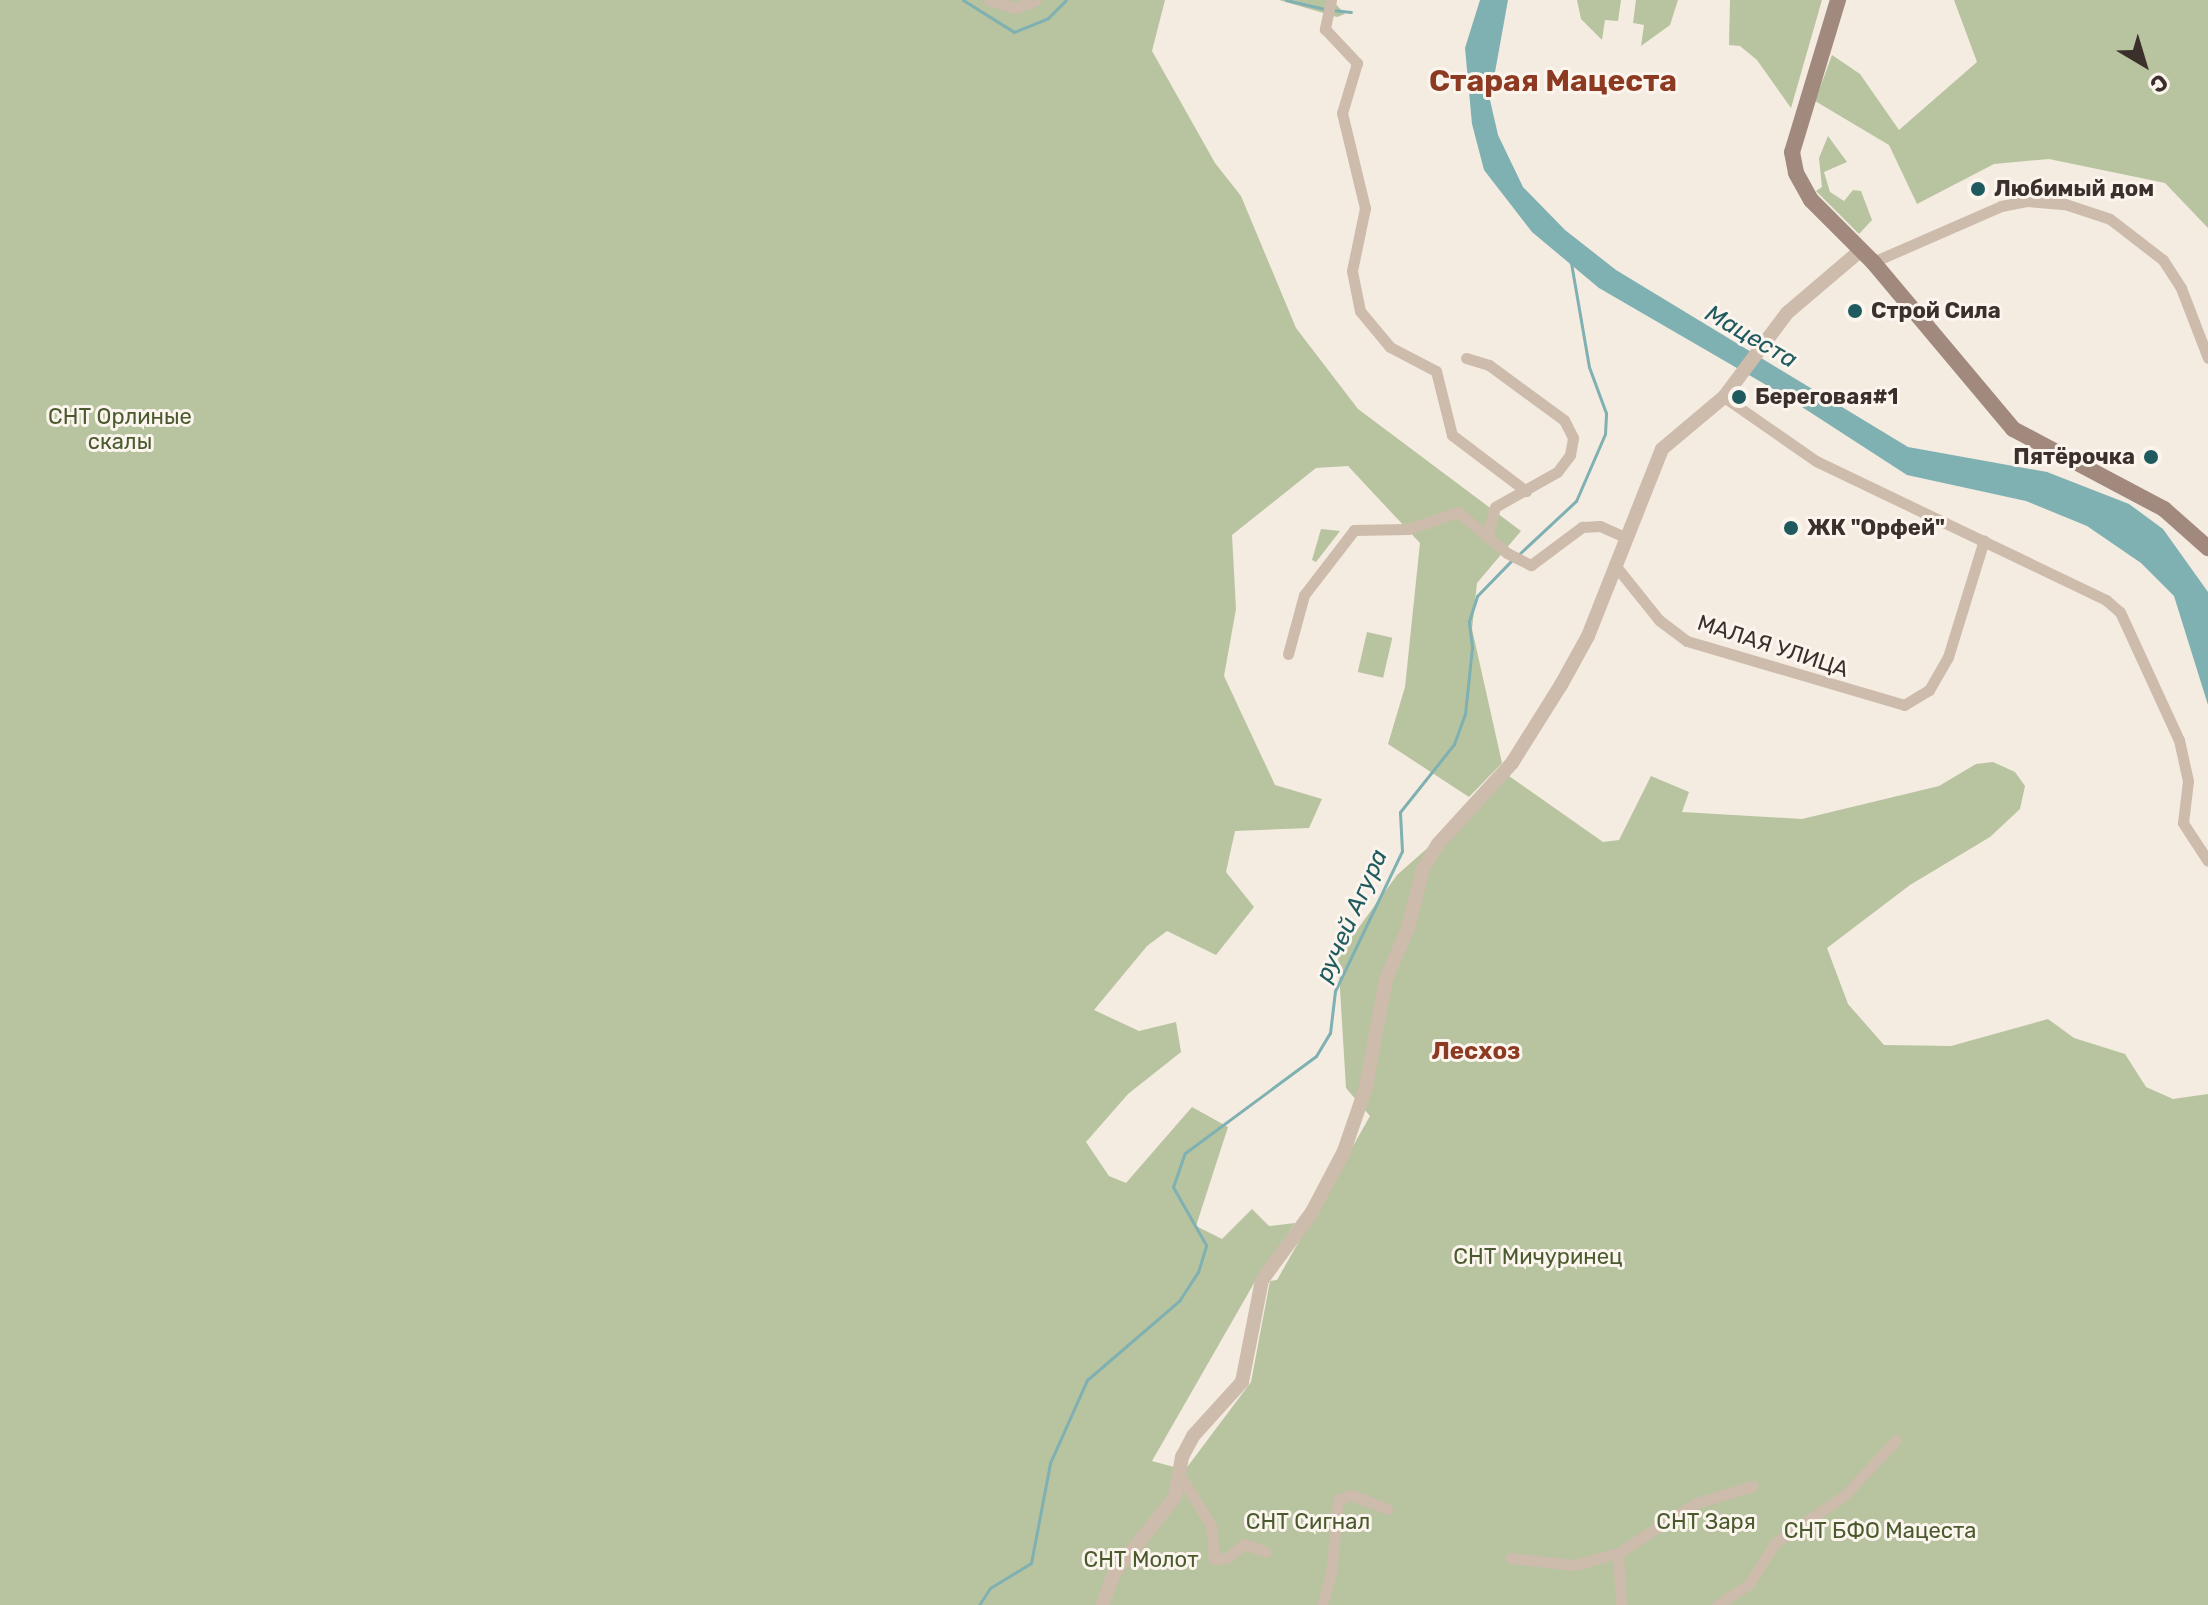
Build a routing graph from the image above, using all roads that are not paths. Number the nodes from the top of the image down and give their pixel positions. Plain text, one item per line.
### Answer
1 (989, 0) edge
2 (1036, 0) edge
3 (1330, 0) edge
4 (1344, 0) edge
5 (1838, 0) edge
6 (1867, 256) junction
7 (1466, 358) dead end
8 (2208, 358) edge
9 (1724, 397) junction
10 (1526, 491) junction
11 (1488, 534) junction
12 (1625, 537) junction
13 (1984, 540) junction
14 (2208, 548) edge
15 (1614, 564) junction
16 (1288, 654) dead end
17 (2208, 861) edge
18 (1896, 1440) dead end
19 (1181, 1477) junction
20 (1753, 1486) dead end
21 (1387, 1509) dead end
22 (1266, 1552) dead end
23 (1618, 1553) junction
24 (1510, 1558) dead end
25 (1102, 1605) edge
26 (1322, 1605) edge
27 (1621, 1605) edge
28 (1717, 1605) edge

1 - 2 street
3 - 4 street
3 - 10 street
5 - 6 main road
6 - 8 street
6 - 9 street
6 - 14 main road
7 - 10 street
9 - 12 street
9 - 13 street
10 - 11 street
11 - 12 street
11 - 16 street
12 - 15 street
13 - 15 street, МАЛАЯ УЛИЦА
13 - 17 street
15 - 19 street
18 - 28 street
19 - 22 street
19 - 25 street
20 - 23 street
21 - 26 street
23 - 24 street
23 - 27 street

